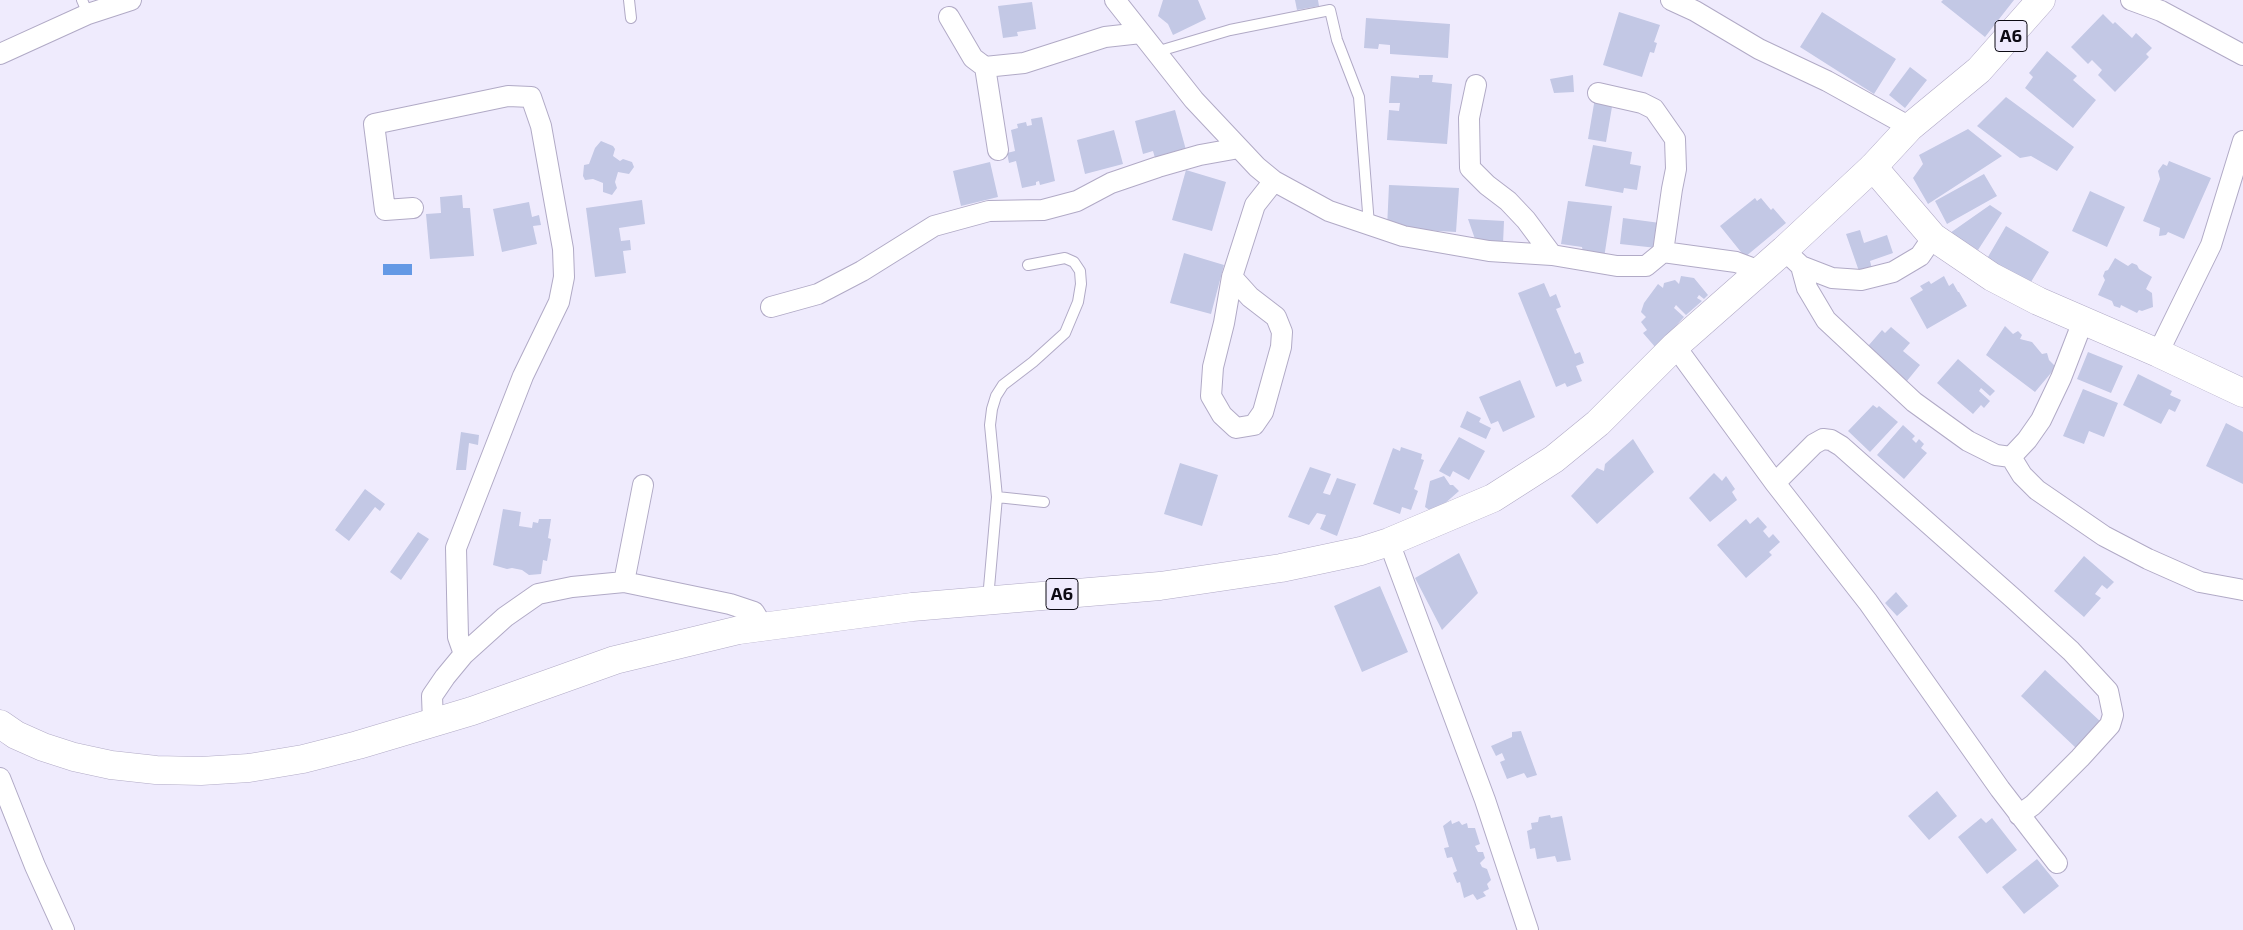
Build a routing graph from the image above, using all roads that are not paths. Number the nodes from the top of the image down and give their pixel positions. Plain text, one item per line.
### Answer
1 (131, 0) edge
2 (629, 0) edge
3 (1115, 0) edge
4 (1671, 0) edge
5 (2041, 0) edge
6 (2131, 0) edge
7 (85, 7) edge
8 (949, 17) dead end
9 (631, 18) dead end
10 (1141, 33) junction
11 (1156, 52) junction
12 (0, 54) edge
13 (2243, 55) edge
14 (985, 67) junction
15 (1476, 85) dead end
16 (1598, 93) dead end
17 (1910, 127) junction
18 (2243, 141) edge
19 (1239, 148) junction
20 (998, 150) dead end
21 (1872, 167) junction
22 (1274, 181) junction
23 (413, 208) dead end
24 (1369, 225) junction
25 (1932, 237) junction
26 (1664, 252) junction
27 (1552, 256) junction
28 (1793, 258) junction
29 (1028, 265) dead end
30 (1760, 271) junction
31 (1232, 278) junction
32 (771, 306) dead end
33 (2083, 321) junction
34 (1675, 346) junction
35 (2158, 353) junction
36 (2243, 393) edge
37 (2011, 457) junction
38 (1775, 483) junction
39 (643, 485) dead end
40 (997, 497) junction
41 (1044, 502) dead end
42 (1388, 542) junction
43 (624, 582) junction
44 (2243, 590) edge
45 (988, 600) junction
46 (762, 625) junction
47 (464, 654) junction
48 (434, 722) junction
49 (2, 729) edge
50 (0, 778) edge
51 (2019, 815) junction
52 (2056, 863) dead end
53 (62, 928) edge
54 (1528, 930) edge

1 - 7 street
2 - 9 lane
3 - 10 street
4 - 17 street
5 - 17 main road, A6
6 - 13 street
7 - 12 street
8 - 14 street
10 - 11 street
10 - 14 street
11 - 19 street
11 - 24 lane
14 - 20 street
15 - 27 street
16 - 26 street
17 - 21 main road, A6
18 - 35 street
19 - 22 street
19 - 32 street
21 - 25 main road
21 - 28 main road, A6
22 - 24 street
22 - 31 street
23 - 47 street
24 - 27 street
25 - 28 street
25 - 33 main road
26 - 27 street
26 - 30 street
28 - 30 main road, A6
28 - 37 street
29 - 40 lane
30 - 34 main road, A6
31 - 31 street
33 - 35 main road
33 - 37 street
34 - 38 street
34 - 42 main road, A6
35 - 36 main road
37 - 44 street
38 - 51 street
38 - 51 street
39 - 43 street
40 - 41 lane
40 - 45 lane
42 - 45 main road, A6
42 - 54 street
43 - 46 street
43 - 47 street
45 - 46 main road, A6
46 - 48 main road, A6
47 - 48 street
48 - 49 main road, A6
50 - 53 street
51 - 52 street

